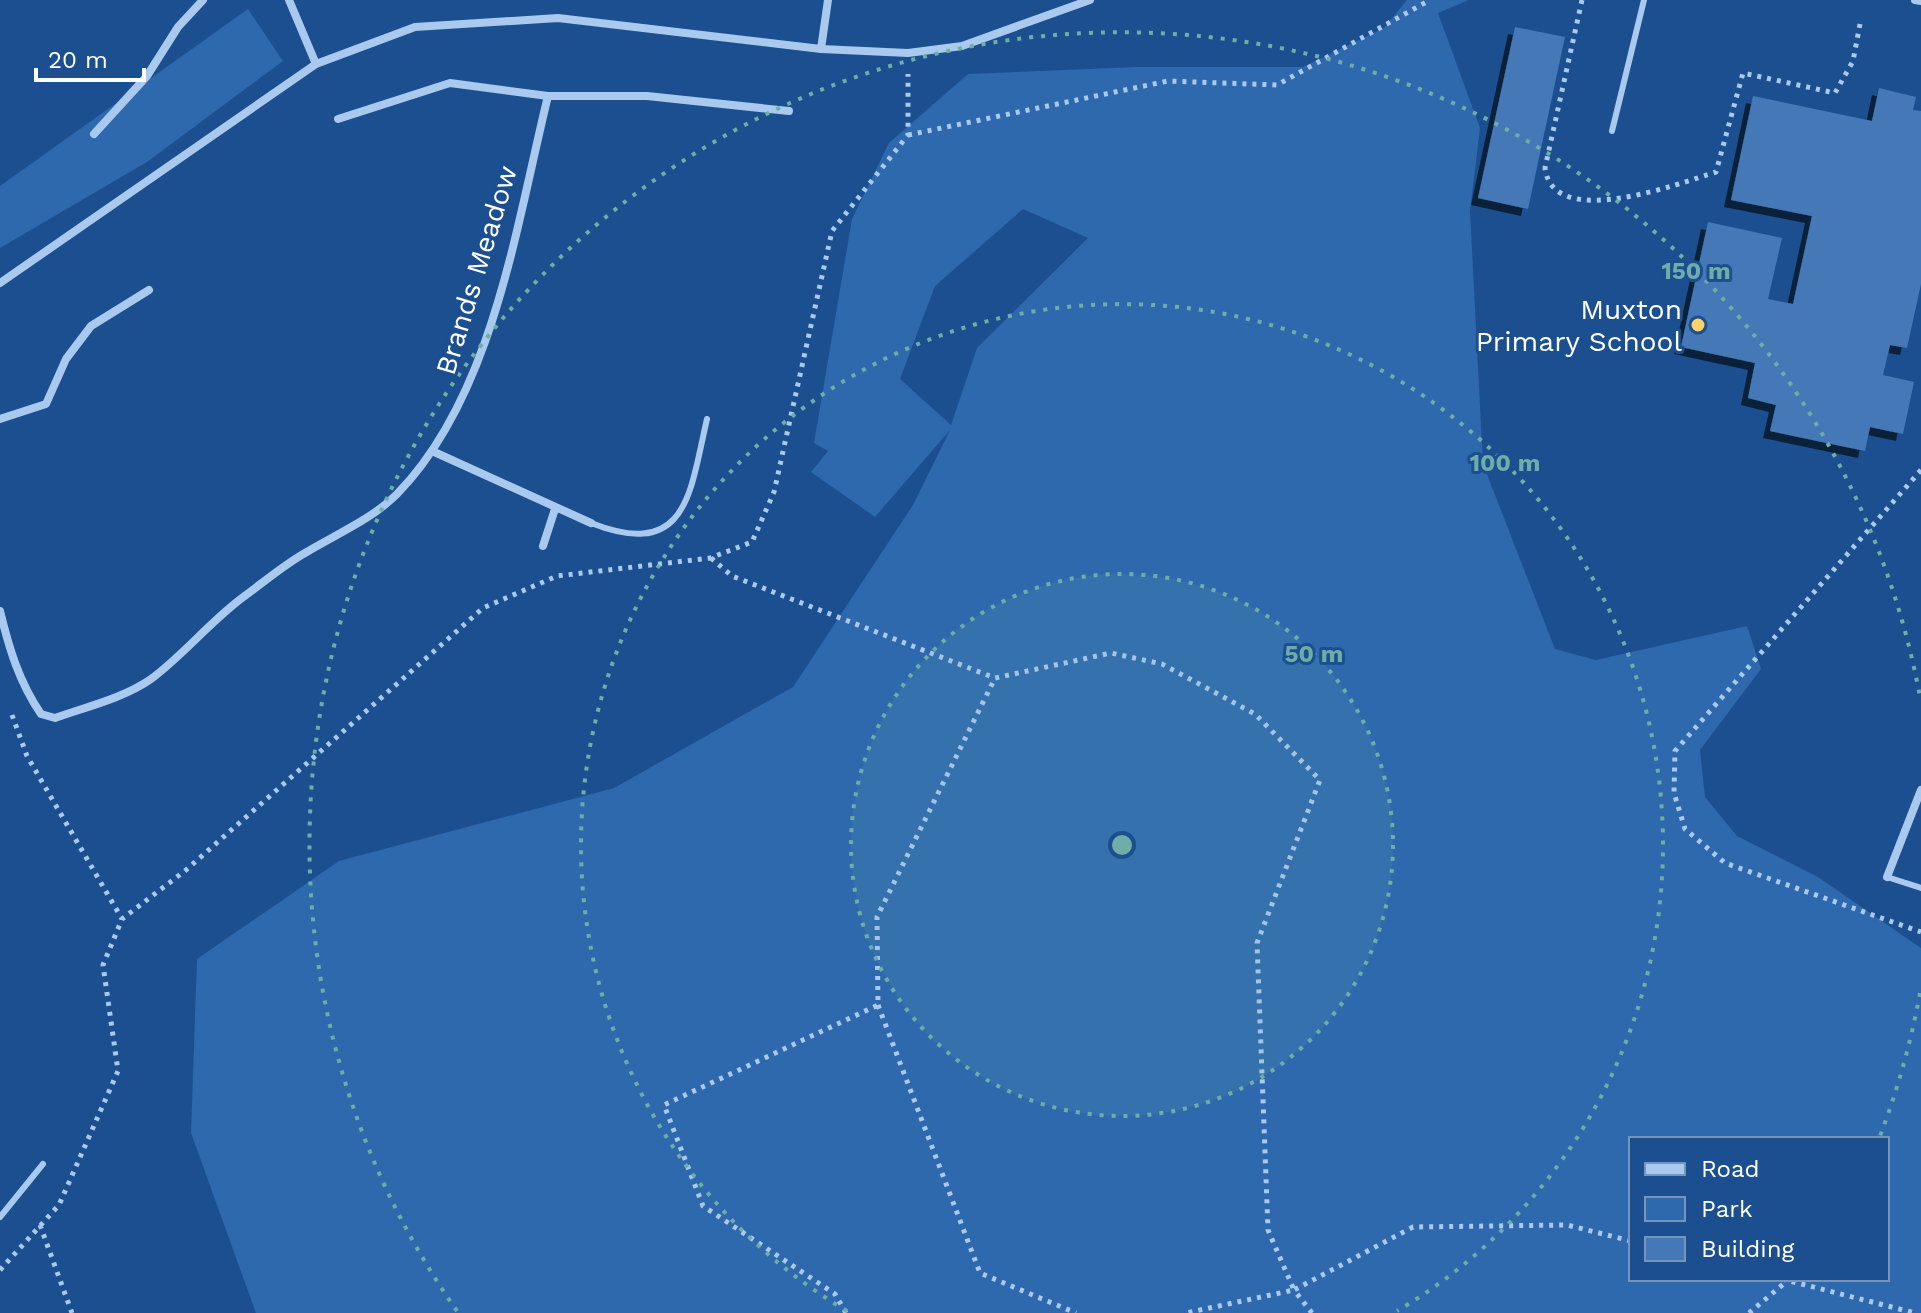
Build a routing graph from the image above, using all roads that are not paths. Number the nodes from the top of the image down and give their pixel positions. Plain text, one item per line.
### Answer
1 (203, 0) edge
2 (289, 0) edge
3 (828, 0) edge
4 (1090, 0) edge
5 (1644, 0) edge
6 (1915, 0) edge
7 (1921, 1) edge
8 (821, 49) junction
9 (316, 64) junction
10 (548, 96) junction
11 (789, 111) dead end
12 (338, 119) dead end
13 (1612, 131) dead end
14 (94, 134) dead end
15 (0, 283) edge
16 (149, 290) dead end
17 (0, 419) edge
18 (707, 419) dead end
19 (432, 451) junction
20 (555, 509) junction
21 (591, 523) joint
22 (543, 546) dead end
23 (0, 611) edge
24 (1921, 790) edge
25 (1887, 877) joint
26 (1921, 888) edge
27 (43, 1164) dead end
28 (0, 1217) edge

1 - 14 street
2 - 9 street
3 - 8 street
4 - 8 street
5 - 13 lane
6 - 7 street
8 - 9 street
9 - 15 street
10 - 11 street
10 - 12 street
10 - 19 street, Brands Meadow
16 - 17 street
18 - 21 lane
19 - 20 street
19 - 23 street, Brands Meadow
20 - 21 street
20 - 22 street
24 - 25 street
25 - 26 lane
27 - 28 lane

